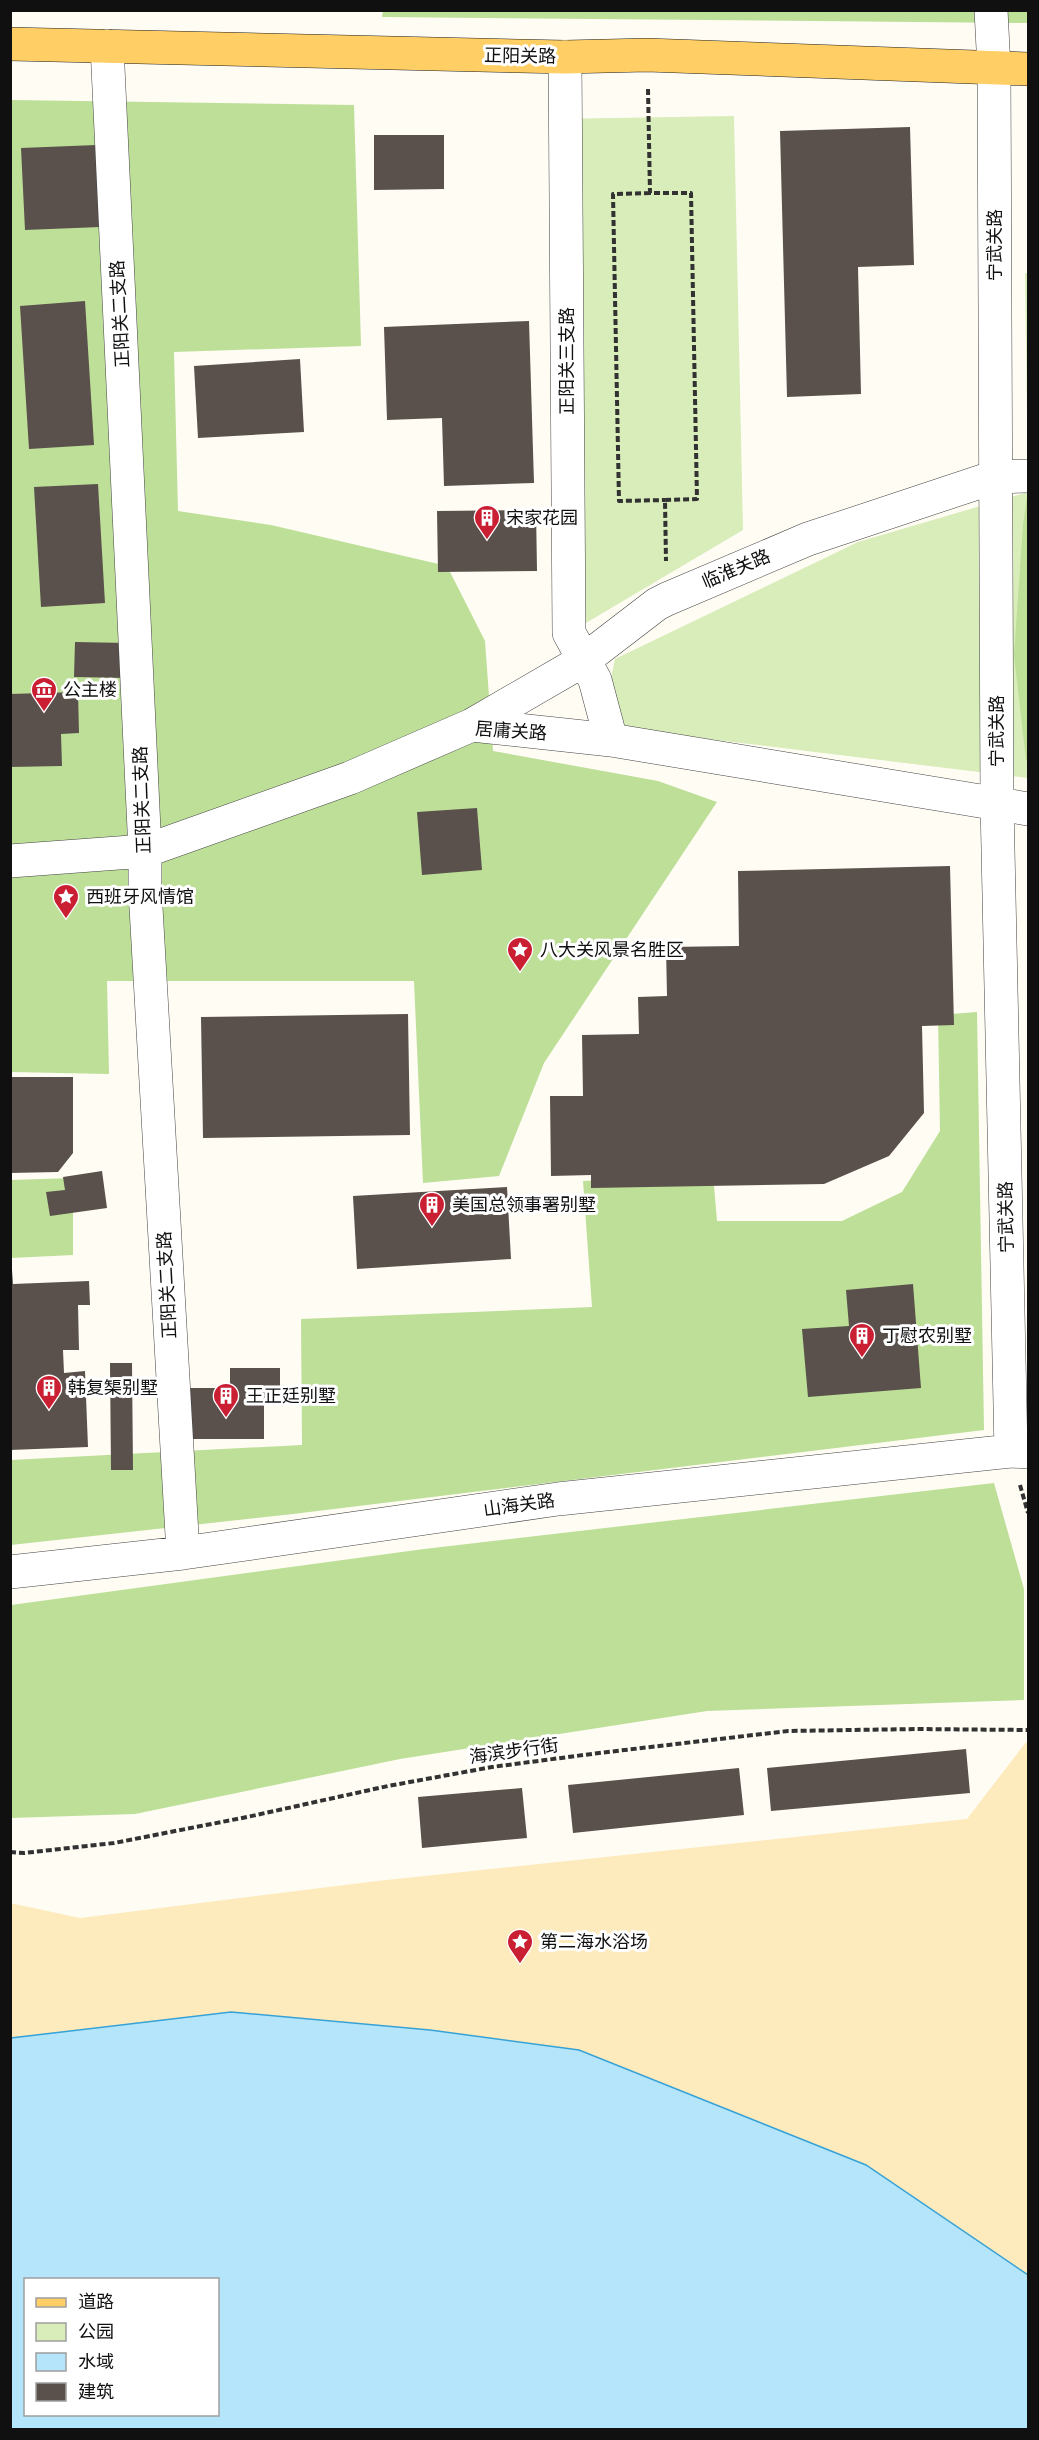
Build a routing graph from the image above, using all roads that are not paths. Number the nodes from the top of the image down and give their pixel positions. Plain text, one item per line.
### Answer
1 (991, 10) edge
2 (10, 44) edge
3 (107, 46) junction
4 (565, 57) junction
5 (994, 68) junction
6 (1029, 69) edge
7 (1029, 476) edge
8 (996, 477) junction
9 (584, 660) junction
10 (472, 725) junction
11 (611, 740) junction
12 (997, 803) junction
13 (1029, 809) edge
14 (145, 851) junction
15 (10, 861) edge
16 (1020, 1452) edge
17 (183, 1553) junction
18 (10, 1572) edge

1 - 5 street, 宁武关路
2 - 3 main road, 正阳关路
3 - 4 main road, 正阳关路
3 - 14 street, 正阳关二支路
4 - 5 main road, 正阳关路
4 - 9 street, 正阳关三支路
5 - 6 main road, 正阳关路
5 - 8 street, 宁武关路
7 - 8 street, 临淮关路
8 - 9 street, 临淮关路
8 - 12 street, 宁武关路
9 - 10 street, 临淮关路
9 - 11 street, 正阳关三支路
10 - 11 street, 居庸关路
10 - 14 street, 居庸关路
11 - 12 street, 居庸关路
12 - 13 street, 居庸关路
12 - 16 street, 宁武关路
14 - 15 street, 居庸关路
14 - 17 street, 正阳关二支路
16 - 17 street, 山海关路
17 - 18 street, 山海关路

